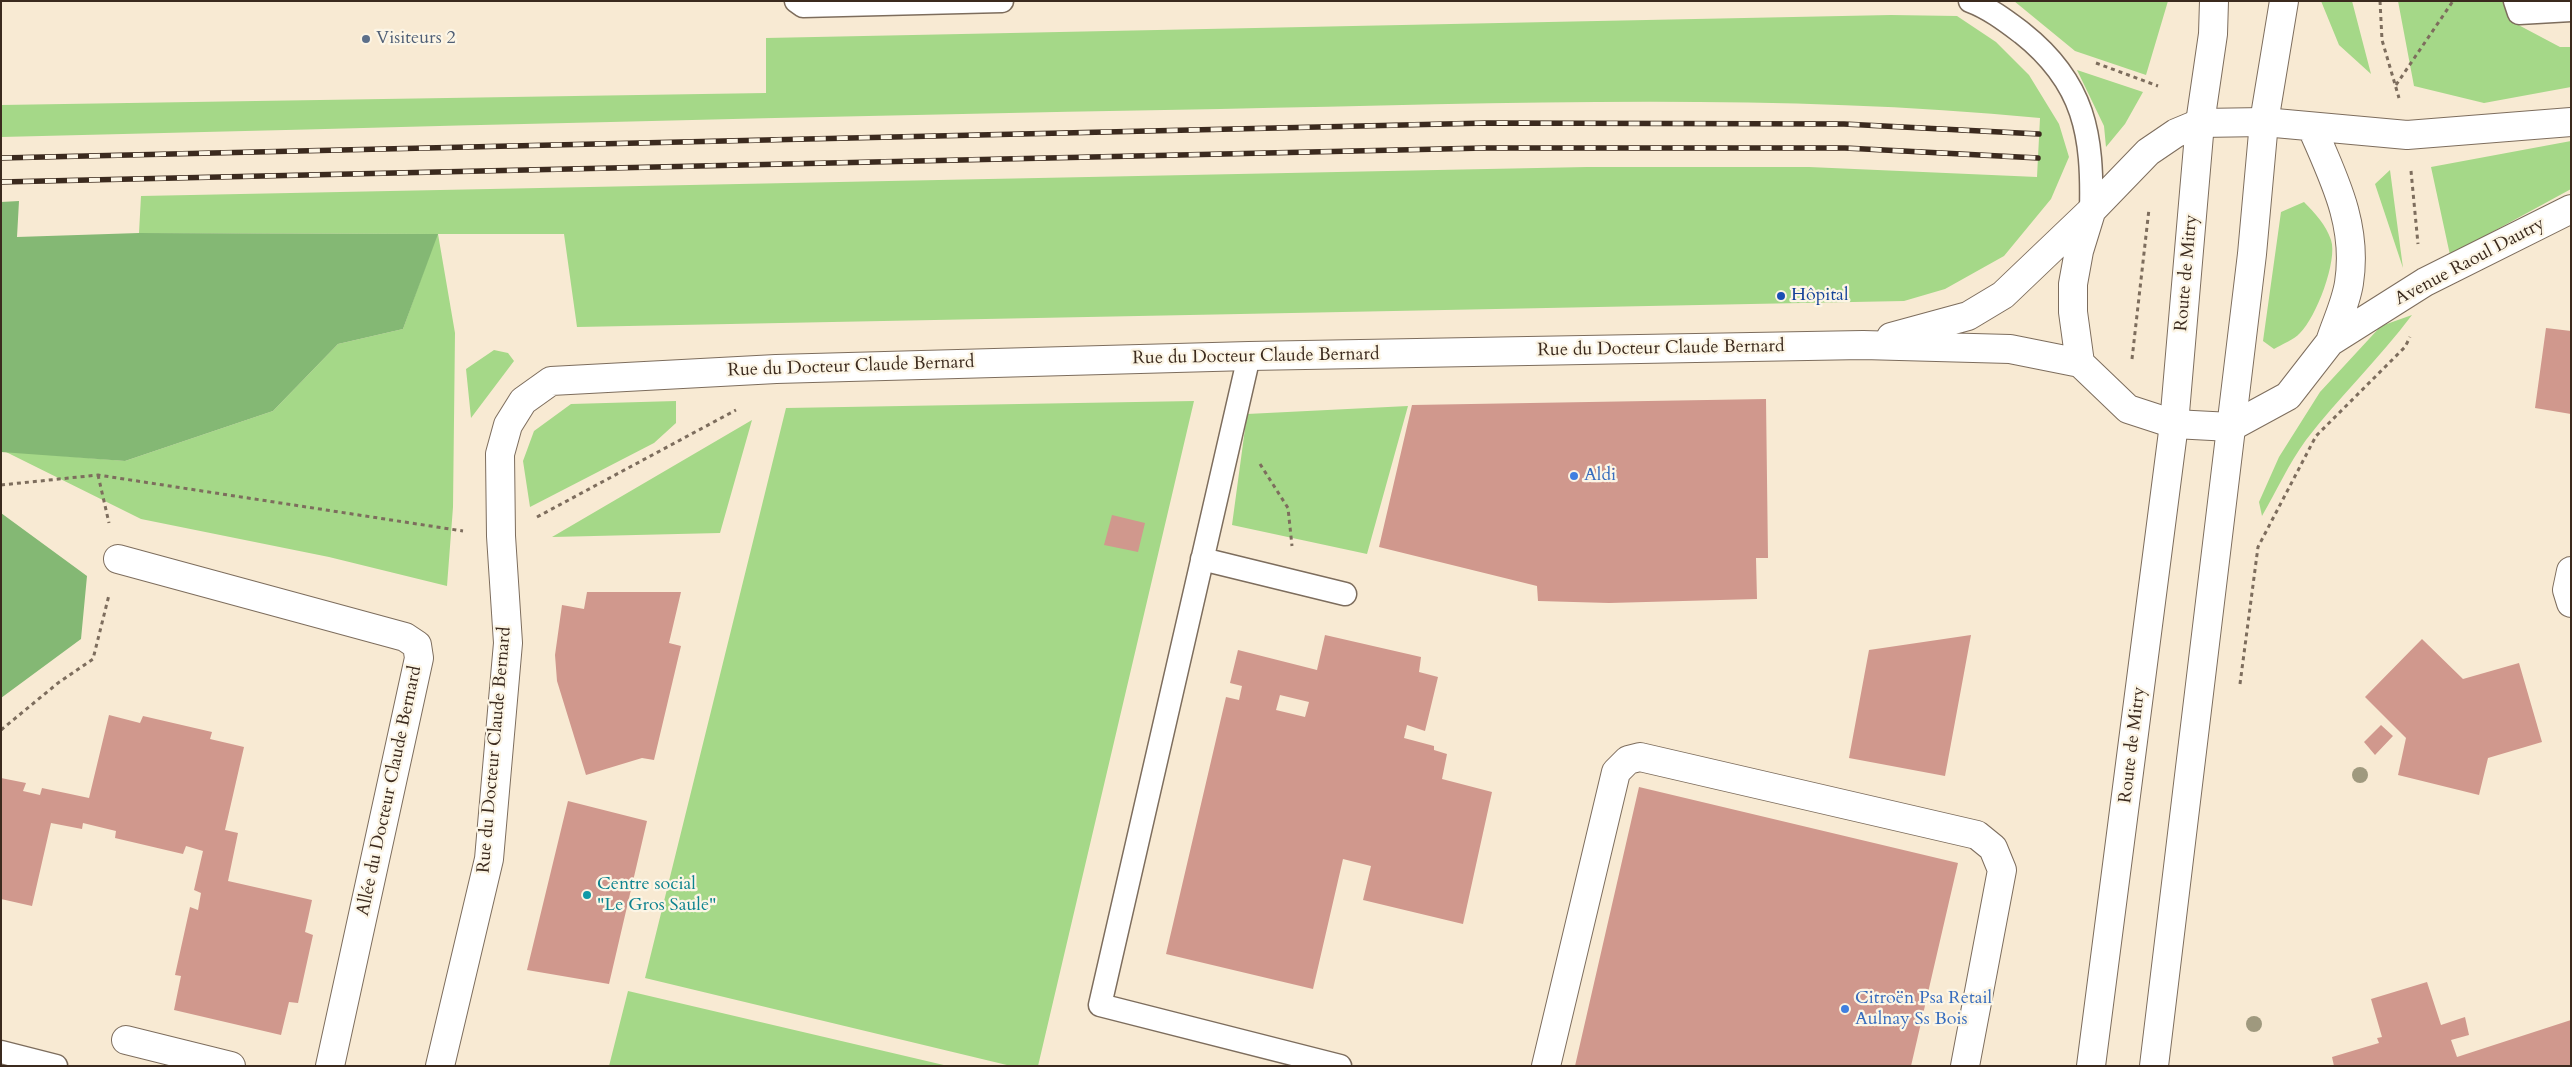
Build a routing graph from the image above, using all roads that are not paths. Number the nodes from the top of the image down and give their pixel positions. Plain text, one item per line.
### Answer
1 (796, 1) edge
2 (1002, 1) edge
3 (1970, 1) edge
4 (2214, 1) edge
5 (2284, 1) edge
6 (2516, 1) edge
7 (2571, 10) edge
8 (2264, 122) junction
9 (2571, 122) edge
10 (2200, 123) junction
11 (2312, 128) junction
12 (2571, 209) edge
13 (2091, 211) junction
14 (2330, 342) junction
15 (1863, 345) junction
16 (1249, 356) junction
17 (2080, 363) junction
18 (2174, 424) junction
19 (2231, 427) junction
20 (118, 559) road end
21 (1202, 559) junction
22 (2571, 571) edge
23 (1345, 594) dead end
24 (2571, 603) edge
25 (126, 1040) dead end
26 (1, 1052) edge
27 (56, 1066) edge
28 (231, 1066) edge
29 (330, 1066) edge
30 (440, 1066) edge
31 (1340, 1066) edge
32 (1546, 1066) edge
33 (1965, 1066) edge
34 (2092, 1066) edge
35 (2154, 1066) edge

1 - 2 lane
3 - 13 lane
4 - 10 street, Route de Mitry
5 - 8 street
6 - 7 lane
8 - 10 street
8 - 11 street
8 - 19 street
9 - 11 street
10 - 13 street, Rue du Docteur Claude Bernard
10 - 18 street, Route de Mitry
11 - 14 street
12 - 14 street, Avenue Raoul Dautry
13 - 15 street, Rue du Docteur Claude Bernard
13 - 17 street
14 - 19 street, Avenue Raoul Dautry
15 - 16 street, Rue du Docteur Claude Bernard
15 - 17 street, Rue du Docteur Claude Bernard
16 - 21 lane
16 - 30 street, Rue du Docteur Claude Bernard
17 - 18 street
18 - 19 street
18 - 34 street, Route de Mitry
19 - 35 street
20 - 29 street, Allée du Docteur Claude Bernard
21 - 23 lane
21 - 31 lane
22 - 24 street
25 - 28 street
26 - 27 lane
32 - 33 street

